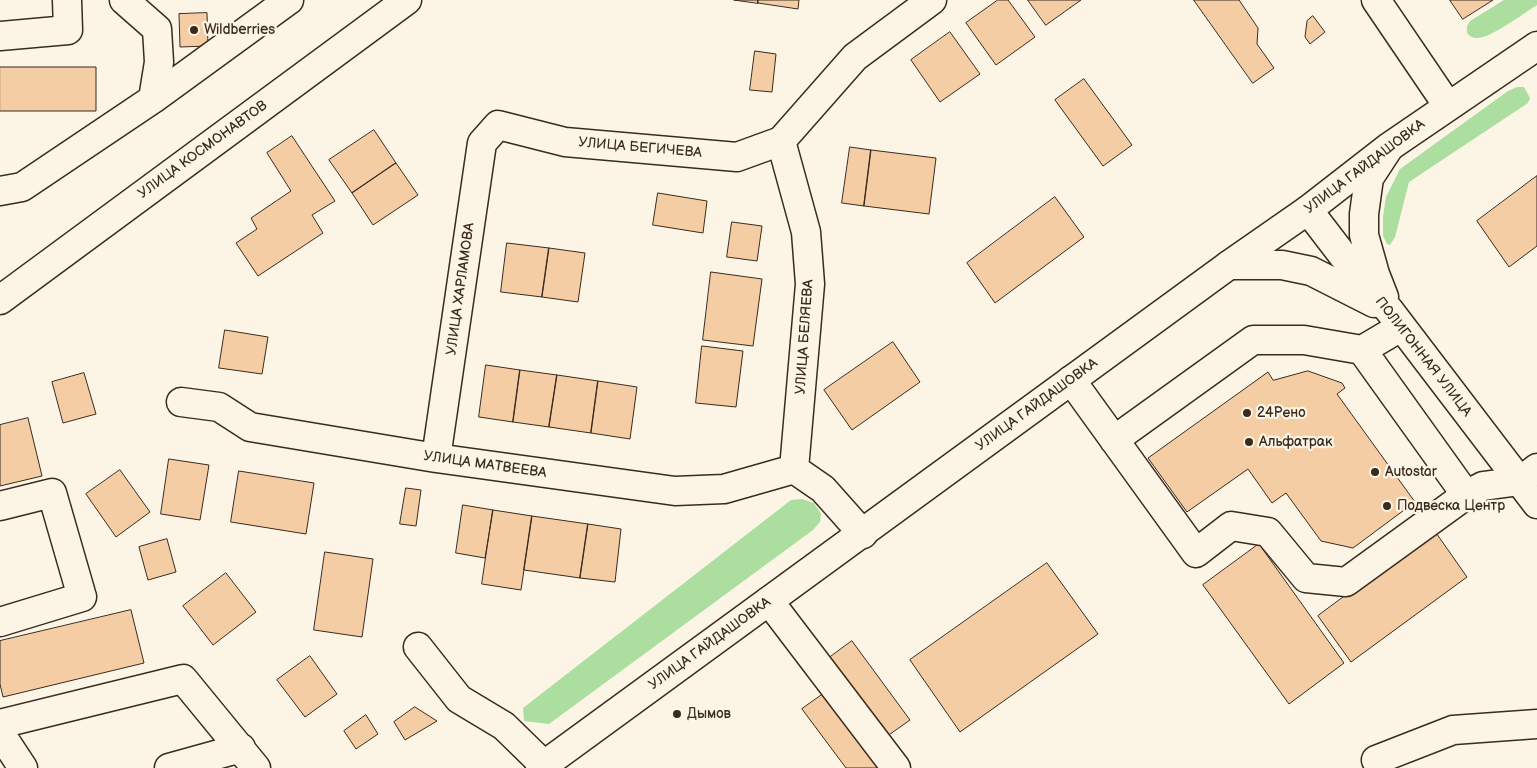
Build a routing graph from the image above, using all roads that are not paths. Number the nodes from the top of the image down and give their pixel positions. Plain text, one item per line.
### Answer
1 (67, 0) edge
2 (124, 0) edge
3 (289, 0) edge
4 (406, 0) edge
5 (932, 0) edge
6 (1376, 0) edge
7 (0, 36) edge
8 (1537, 46) edge
9 (153, 99) junction
10 (1448, 106) junction
11 (498, 125) joint
12 (781, 141) junction
13 (1389, 147) junction
14 (0, 191) edge
15 (1308, 210) junction
16 (1229, 265) junction
17 (0, 300) edge
18 (1395, 319) junction
19 (1362, 350) junction
20 (1071, 380) junction
21 (181, 402) dead end
22 (1114, 440) junction
23 (436, 458) junction
24 (794, 469) junction
25 (1529, 475) edge
26 (1466, 496) junction
27 (1537, 504) edge
28 (0, 506) edge
29 (863, 534) junction
30 (769, 601) junction
31 (0, 622) edge
32 (418, 647) dead end
33 (0, 724) edge
34 (1537, 724) edge
35 (0, 733) edge
36 (248, 758) edge
37 (1376, 760) dead end
38 (542, 766) edge
39 (23, 768) edge
40 (169, 768) edge
41 (896, 768) edge

1 - 7 street
2 - 9 street
3 - 9 street
4 - 17 street, УЛИЦА КОСМОНАВТОВ
5 - 12 street
6 - 10 street
8 - 10 street, УЛИЦА ГАЙДАШОВКА
9 - 14 street
10 - 13 street, УЛИЦА ГАЙДАШОВКА
11 - 12 street, УЛИЦА БЕГИЧЕВА
11 - 23 street, УЛИЦА ХАРЛАМОВА
12 - 24 street, УЛИЦА БЕЛЯЕВА
13 - 15 street, УЛИЦА ГАЙДАШОВКА
13 - 18 street
15 - 16 street, УЛИЦА ГАЙДАШОВКА
15 - 18 street, ПОЛИГОННАЯ УЛИЦА
16 - 18 street
16 - 20 street, УЛИЦА ГАЙДАШОВКА
18 - 19 street
18 - 25 street, ПОЛИГОННАЯ УЛИЦА
19 - 22 street
19 - 26 street
20 - 22 street
20 - 29 street, УЛИЦА ГАЙДАШОВКА
21 - 23 street, УЛИЦА МАТВЕЕВА
22 - 26 street
23 - 24 street, УЛИЦА МАТВЕЕВА
24 - 29 street
25 - 26 street
25 - 27 street, ПОЛИГОННАЯ УЛИЦА
28 - 31 street
29 - 30 street, УЛИЦА ГАЙДАШОВКА
30 - 38 street, УЛИЦА ГАЙДАШОВКА
30 - 41 street
32 - 38 street
33 - 36 street
34 - 37 street
35 - 39 street
36 - 40 street

